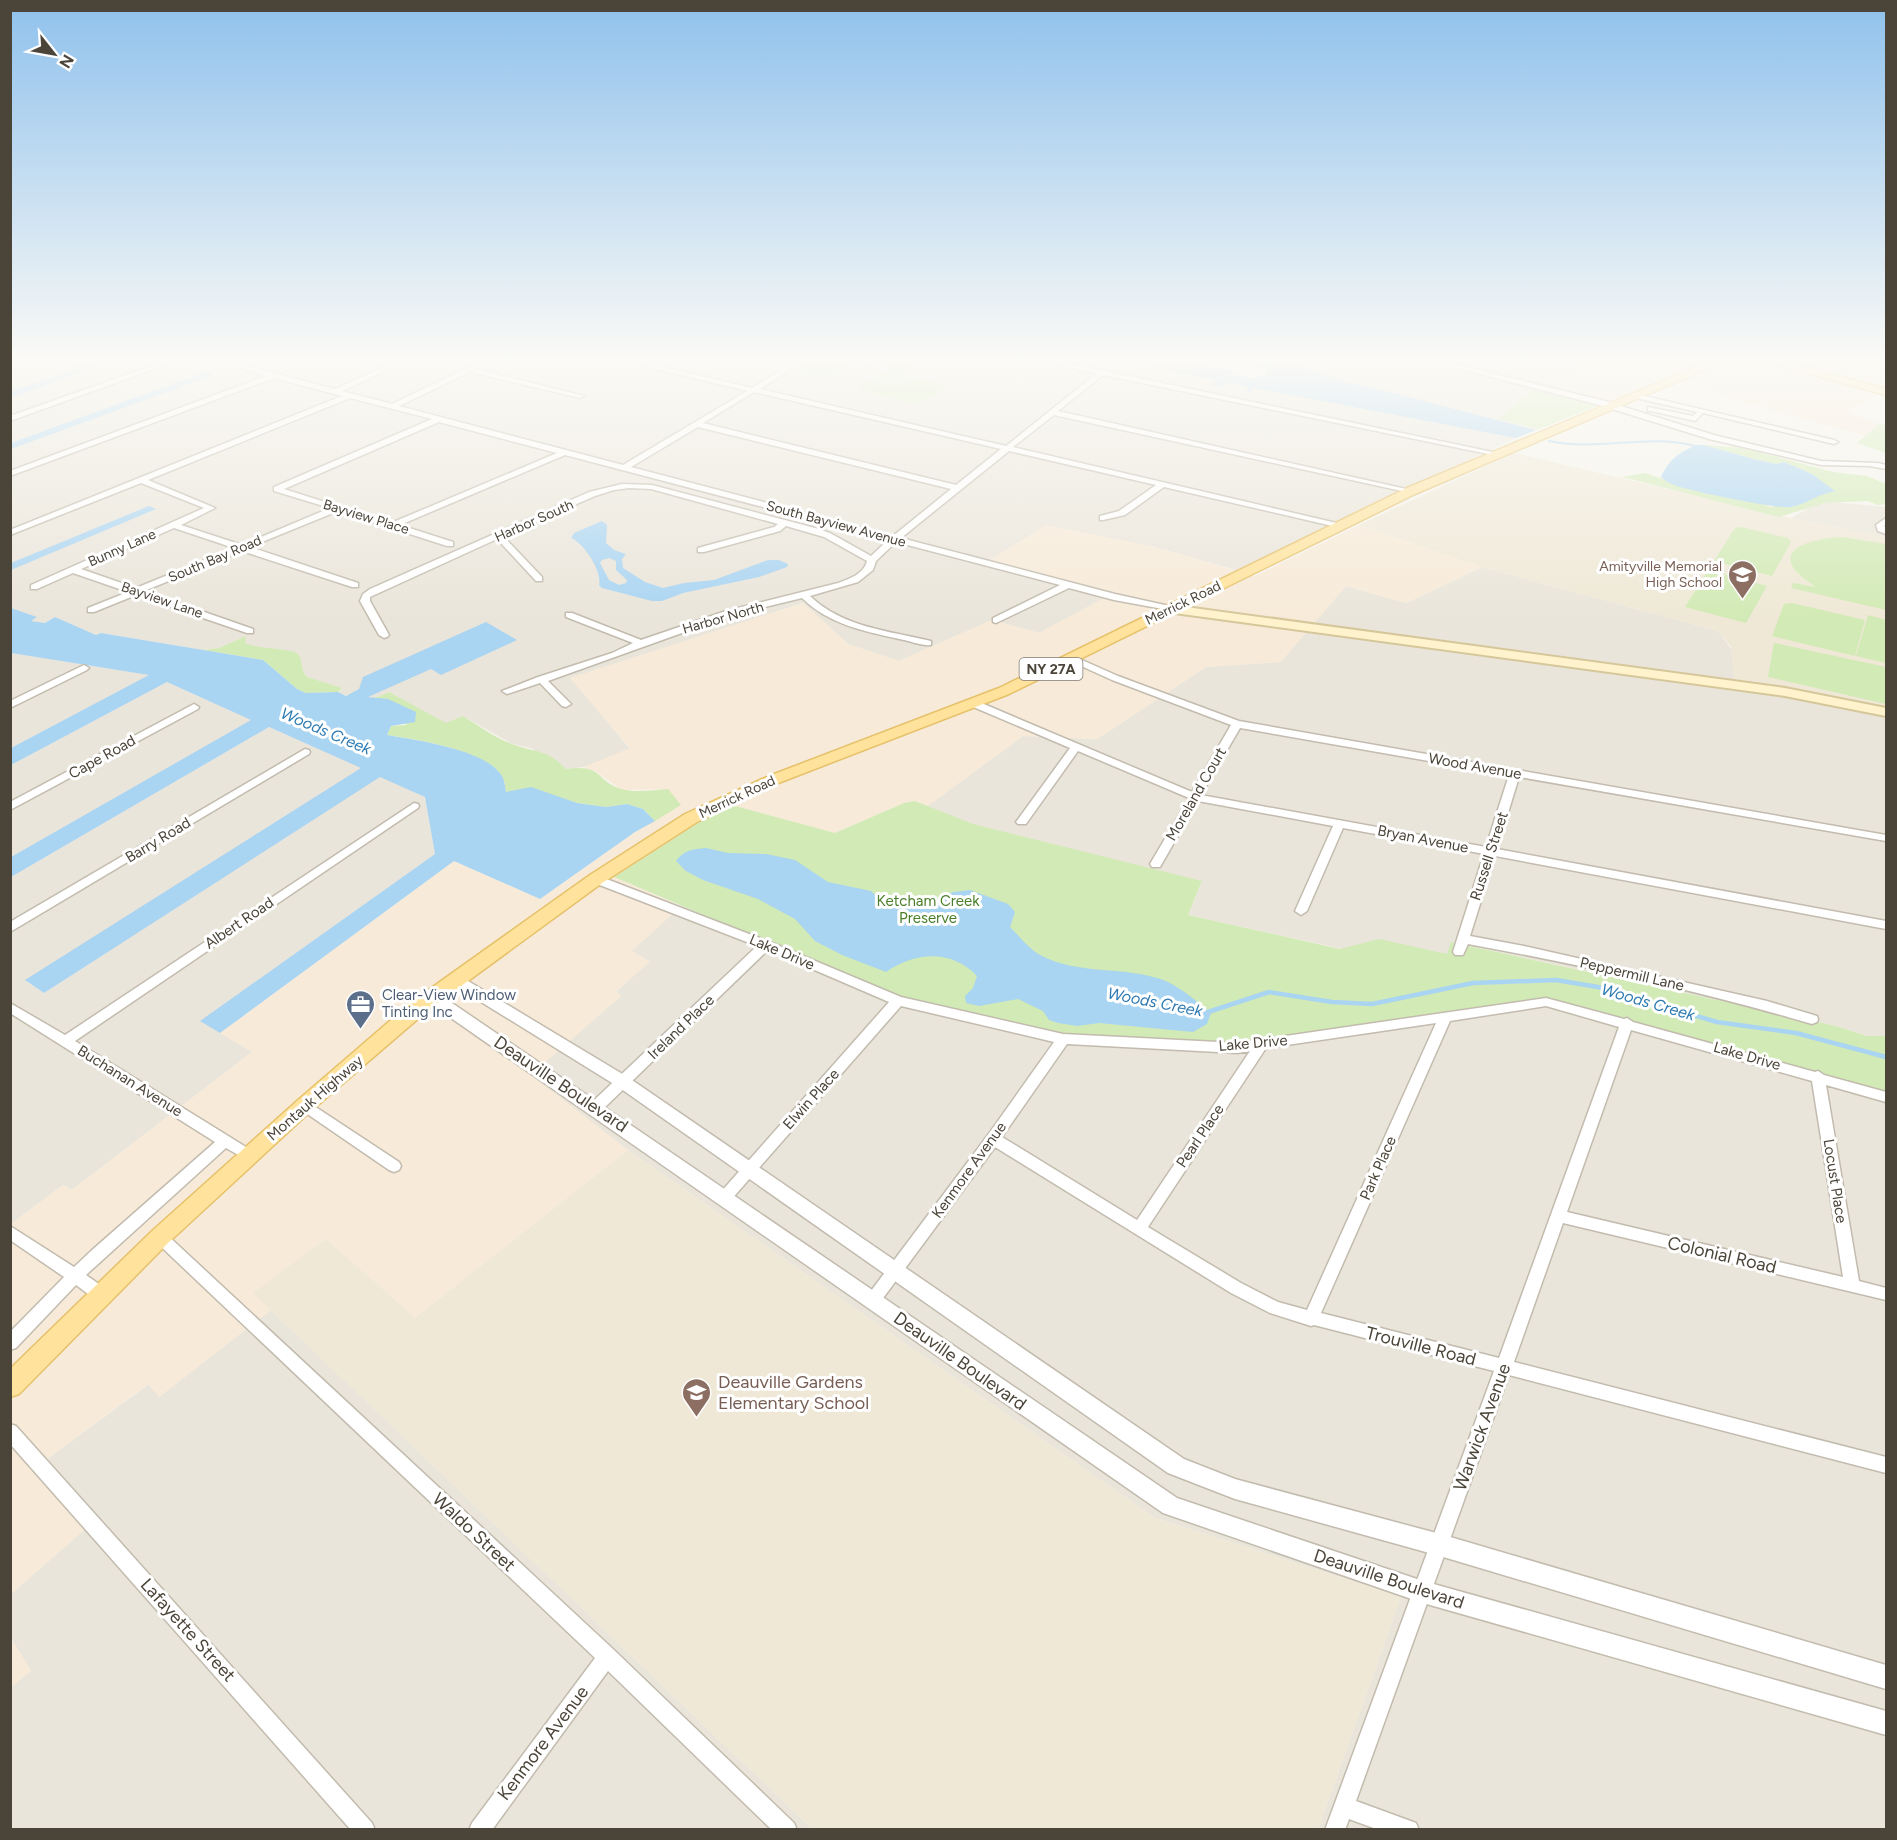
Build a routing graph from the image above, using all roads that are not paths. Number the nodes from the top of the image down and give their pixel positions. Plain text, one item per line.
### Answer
1 (80, 448) edge
2 (220, 448) edge
3 (372, 448) edge
4 (546, 448) edge
5 (657, 448) edge
6 (794, 448) edge
7 (1007, 448) joint
8 (1215, 448) edge
9 (1468, 448) edge
10 (1513, 448) edge
11 (1758, 448) edge
12 (565, 453) junction
13 (1498, 454) junction
14 (1887, 467) edge
15 (624, 468) junction
16 (10, 474) edge
17 (141, 480) junction
18 (1163, 484) junction
19 (957, 488) junction
20 (1411, 491) junction
21 (338, 508) junction
22 (1103, 518) dead end
23 (785, 522) junction
24 (174, 525) junction
25 (393, 525) junction
26 (1341, 525) junction
27 (10, 533) edge
28 (499, 537) junction
29 (893, 540) junction
30 (450, 544) dead end
31 (243, 547) junction
32 (701, 550) dead end
33 (872, 560) junction
34 (74, 570) junction
35 (539, 579) dead end
36 (356, 585) dead end
37 (1068, 585) junction
38 (34, 587) dead end
39 (138, 591) junction
40 (805, 596) junction
41 (1171, 609) junction
42 (91, 610) dead end
43 (569, 615) dead end
44 (996, 620) dead end
45 (250, 631) dead end
46 (384, 635) dead end
47 (641, 643) junction
48 (928, 643) dead end
49 (1072, 659) junction
50 (84, 668) dead end
51 (541, 679) junction
52 (507, 690) dead end
53 (566, 704) dead end
54 (975, 704) junction
55 (10, 705) edge
56 (194, 707) dead end
57 (1887, 712) edge
58 (1237, 724) junction
59 (1076, 747) junction
60 (305, 752) dead end
61 (1515, 773) junction
62 (1195, 797) junction
63 (414, 806) dead end
64 (10, 807) edge
65 (1022, 822) dead end
66 (1340, 823) junction
67 (1887, 838) edge
68 (648, 844) joint
69 (1491, 851) junction
70 (1156, 864) dead end
71 (596, 879) junction
72 (1301, 911) dead end
73 (1887, 925) edge
74 (10, 928) edge
75 (766, 945) junction
76 (1461, 945) joint
77 (444, 989) junction
78 (898, 1001) junction
79 (10, 1008) edge
80 (1445, 1018) junction
81 (1812, 1019) dead end
82 (1627, 1023) junction
83 (1063, 1039) junction
84 (65, 1041) junction
85 (1261, 1045) junction
86 (1818, 1076) junction
87 (623, 1082) junction
88 (1887, 1096) edge
89 (305, 1106) junction
90 (595, 1108) junction
91 (993, 1139) junction
92 (225, 1141) junction
93 (249, 1156) junction
94 (394, 1166) dead end
95 (747, 1170) junction
96 (725, 1197) junction
97 (1558, 1216) junction
98 (1139, 1228) junction
99 (10, 1232) edge
100 (160, 1237) junction
101 (895, 1271) junction
102 (76, 1276) junction
103 (1852, 1286) junction
104 (101, 1294) junction
105 (1887, 1294) edge
106 (873, 1300) junction
107 (1311, 1319) junction
108 (10, 1343) edge
109 (1504, 1367) junction
110 (10, 1386) edge
111 (10, 1431) edge
112 (1887, 1465) edge
113 (1440, 1545) junction
114 (1423, 1592) junction
115 (607, 1657) junction
116 (1887, 1677) edge
117 (1887, 1723) edge
118 (1343, 1807) junction
119 (365, 1830) edge
120 (479, 1830) edge
121 (787, 1830) edge
122 (1335, 1830) edge
123 (1409, 1830) edge

1 - 16 street
2 - 17 street
3 - 21 street, Bayview Place
4 - 12 street, South Bayview Avenue
5 - 15 street
6 - 19 street
7 - 18 street
7 - 19 street, Harbor North
8 - 20 street
9 - 13 street
10 - 13 main road, Merrick Road / NY 27A
11 - 14 street
12 - 15 street, South Bayview Avenue
12 - 25 street
13 - 20 main road, Merrick Road / NY 27A
15 - 29 street, South Bayview Avenue
17 - 24 street, Bunny Lane
17 - 27 street
18 - 22 street
18 - 26 street
19 - 29 street, Harbor North
20 - 26 main road, Merrick Road / NY 27A
21 - 25 street, Bayview Place
21 - 31 street, South Bay Road
23 - 28 street, Harbor South
23 - 32 street
23 - 33 street, Harbor South
24 - 31 street
24 - 34 street, Bunny Lane
25 - 30 street, Bayview Place
26 - 41 main road, Merrick Road / NY 27A
28 - 35 street
28 - 46 street, Harbor South
29 - 33 street, Harbor North
29 - 37 street, South Bayview Avenue
31 - 36 street
31 - 39 street, South Bay Road
33 - 40 street, Harbor North
34 - 38 street, Bunny Lane
34 - 39 street, Bayview Lane
37 - 41 street, South Bayview Avenue
37 - 44 street
39 - 42 street, South Bay Road
39 - 45 street, Bayview Lane
40 - 47 street, Harbor North
40 - 48 street
41 - 49 main road, Merrick Road / NY 27A
41 - 57 main road
43 - 47 street
47 - 51 street, Harbor North
49 - 54 main road, Merrick Road / NY 27A
49 - 58 street, Wood Avenue
50 - 55 street
51 - 52 street, Harbor North
51 - 53 street
54 - 59 street, Bryan Avenue
54 - 68 main road, Merrick Road
56 - 64 street, Cape Road
58 - 61 street, Wood Avenue
58 - 62 street, Moreland Court
59 - 62 street, Bryan Avenue
59 - 65 street
60 - 74 street, Barry Road
61 - 67 street, Wood Avenue
61 - 69 street, Russell Street
62 - 66 street, Bryan Avenue
62 - 70 street, Moreland Court
63 - 84 street, Albert Road
66 - 69 street, Bryan Avenue
66 - 72 street
68 - 71 main road, Montauk Highway
69 - 73 street, Bryan Avenue
69 - 76 street, Russell Street
71 - 75 street, Lake Drive
71 - 77 main road, Montauk Highway
75 - 78 street, Lake Drive
75 - 87 street, Ireland Place
76 - 81 street, Peppermill Lane
77 - 87 street, Deauville Boulevard
77 - 89 main road, Montauk Highway
77 - 90 street, Deauville Boulevard
78 - 83 street, Lake Drive
78 - 95 street, Elwin Place
79 - 84 street, Buchanan Avenue
80 - 82 street, Lake Drive
80 - 85 street, Lake Drive
80 - 107 street, Park Place
82 - 86 street, Lake Drive
82 - 97 street, Warwick Avenue
83 - 85 street, Lake Drive
83 - 91 street, Kenmore Avenue
84 - 92 street, Buchanan Avenue
85 - 98 street, Pearl Place
86 - 88 street, Lake Drive
86 - 103 street, Locust Place
87 - 90 street, Ireland Place
87 - 95 street, Deauville Boulevard
89 - 93 main road, Montauk Highway
89 - 94 street
90 - 96 street, Deauville Boulevard
91 - 98 street, Trouville Road
91 - 101 street, Kenmore Avenue
92 - 93 street, Buchanan Avenue
92 - 102 street
93 - 100 main road, Montauk Highway
95 - 96 street, Elwin Place
95 - 101 street, Deauville Boulevard
96 - 106 street, Deauville Boulevard
97 - 103 street, Colonial Road
97 - 109 street, Warwick Avenue
98 - 107 street, Trouville Road
99 - 102 street
100 - 104 main road, Montauk Highway
100 - 115 street, Waldo Street
101 - 106 street, Kenmore Avenue
101 - 113 street, Deauville Boulevard
102 - 104 street
102 - 108 street
103 - 105 street, Colonial Road
104 - 110 main road, Montauk Highway
106 - 114 street, Deauville Boulevard
107 - 109 street, Trouville Road
109 - 112 street, Trouville Road
109 - 113 street, Warwick Avenue
111 - 119 street, Lafayette Street
113 - 114 street, Warwick Avenue
113 - 116 street, Deauville Boulevard
114 - 117 street, Deauville Boulevard
114 - 118 street, Warwick Avenue
115 - 120 street, Kenmore Avenue
115 - 121 street, Waldo Street
118 - 122 street, Warwick Avenue
118 - 123 street

